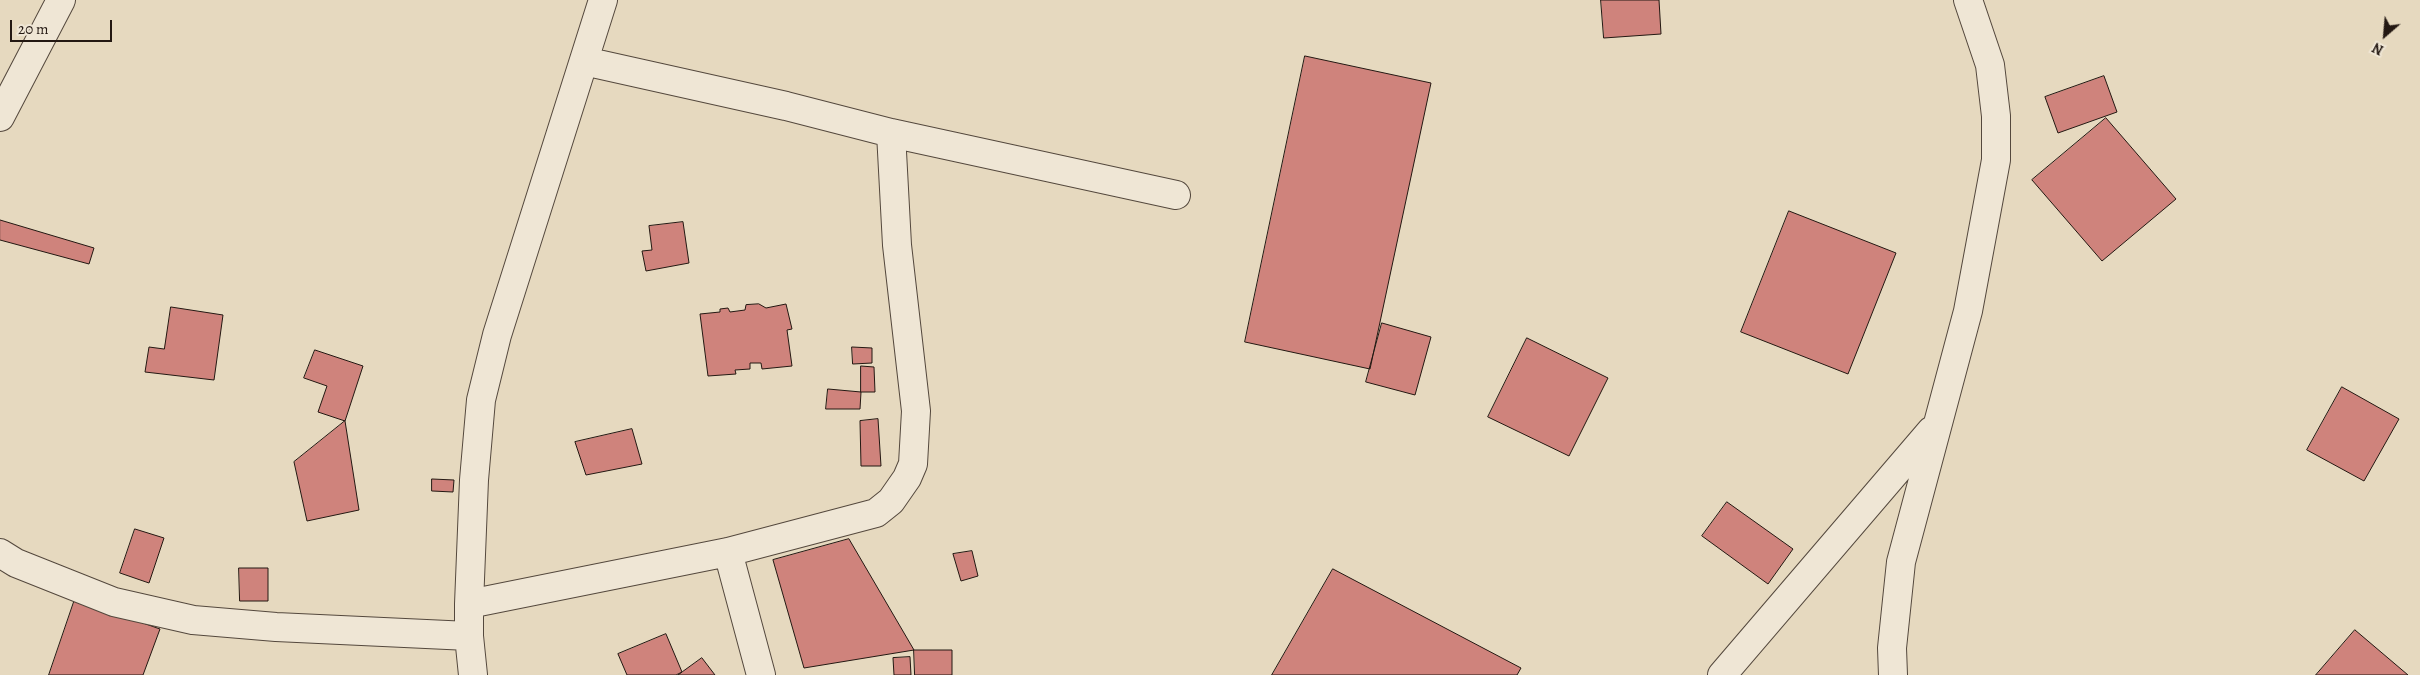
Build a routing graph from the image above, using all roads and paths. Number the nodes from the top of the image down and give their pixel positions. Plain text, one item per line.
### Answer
1 (61, 0) edge
2 (603, 0) edge
3 (1968, 0) edge
4 (584, 61) junction
5 (0, 117) edge
6 (891, 133) junction
7 (1176, 195) dead end
8 (1936, 426) junction
9 (728, 552) junction
10 (0, 553) edge
11 (470, 604) junction
12 (469, 636) junction
13 (473, 675) edge
14 (761, 675) edge
15 (1722, 675) edge
16 (1893, 675) edge

1 - 5 street
2 - 4 street
3 - 8 street
4 - 6 street
4 - 11 street
6 - 7 street
6 - 9 street
8 - 15 street
8 - 16 street
9 - 11 street
9 - 14 street
10 - 12 street
11 - 12 street
12 - 13 street

